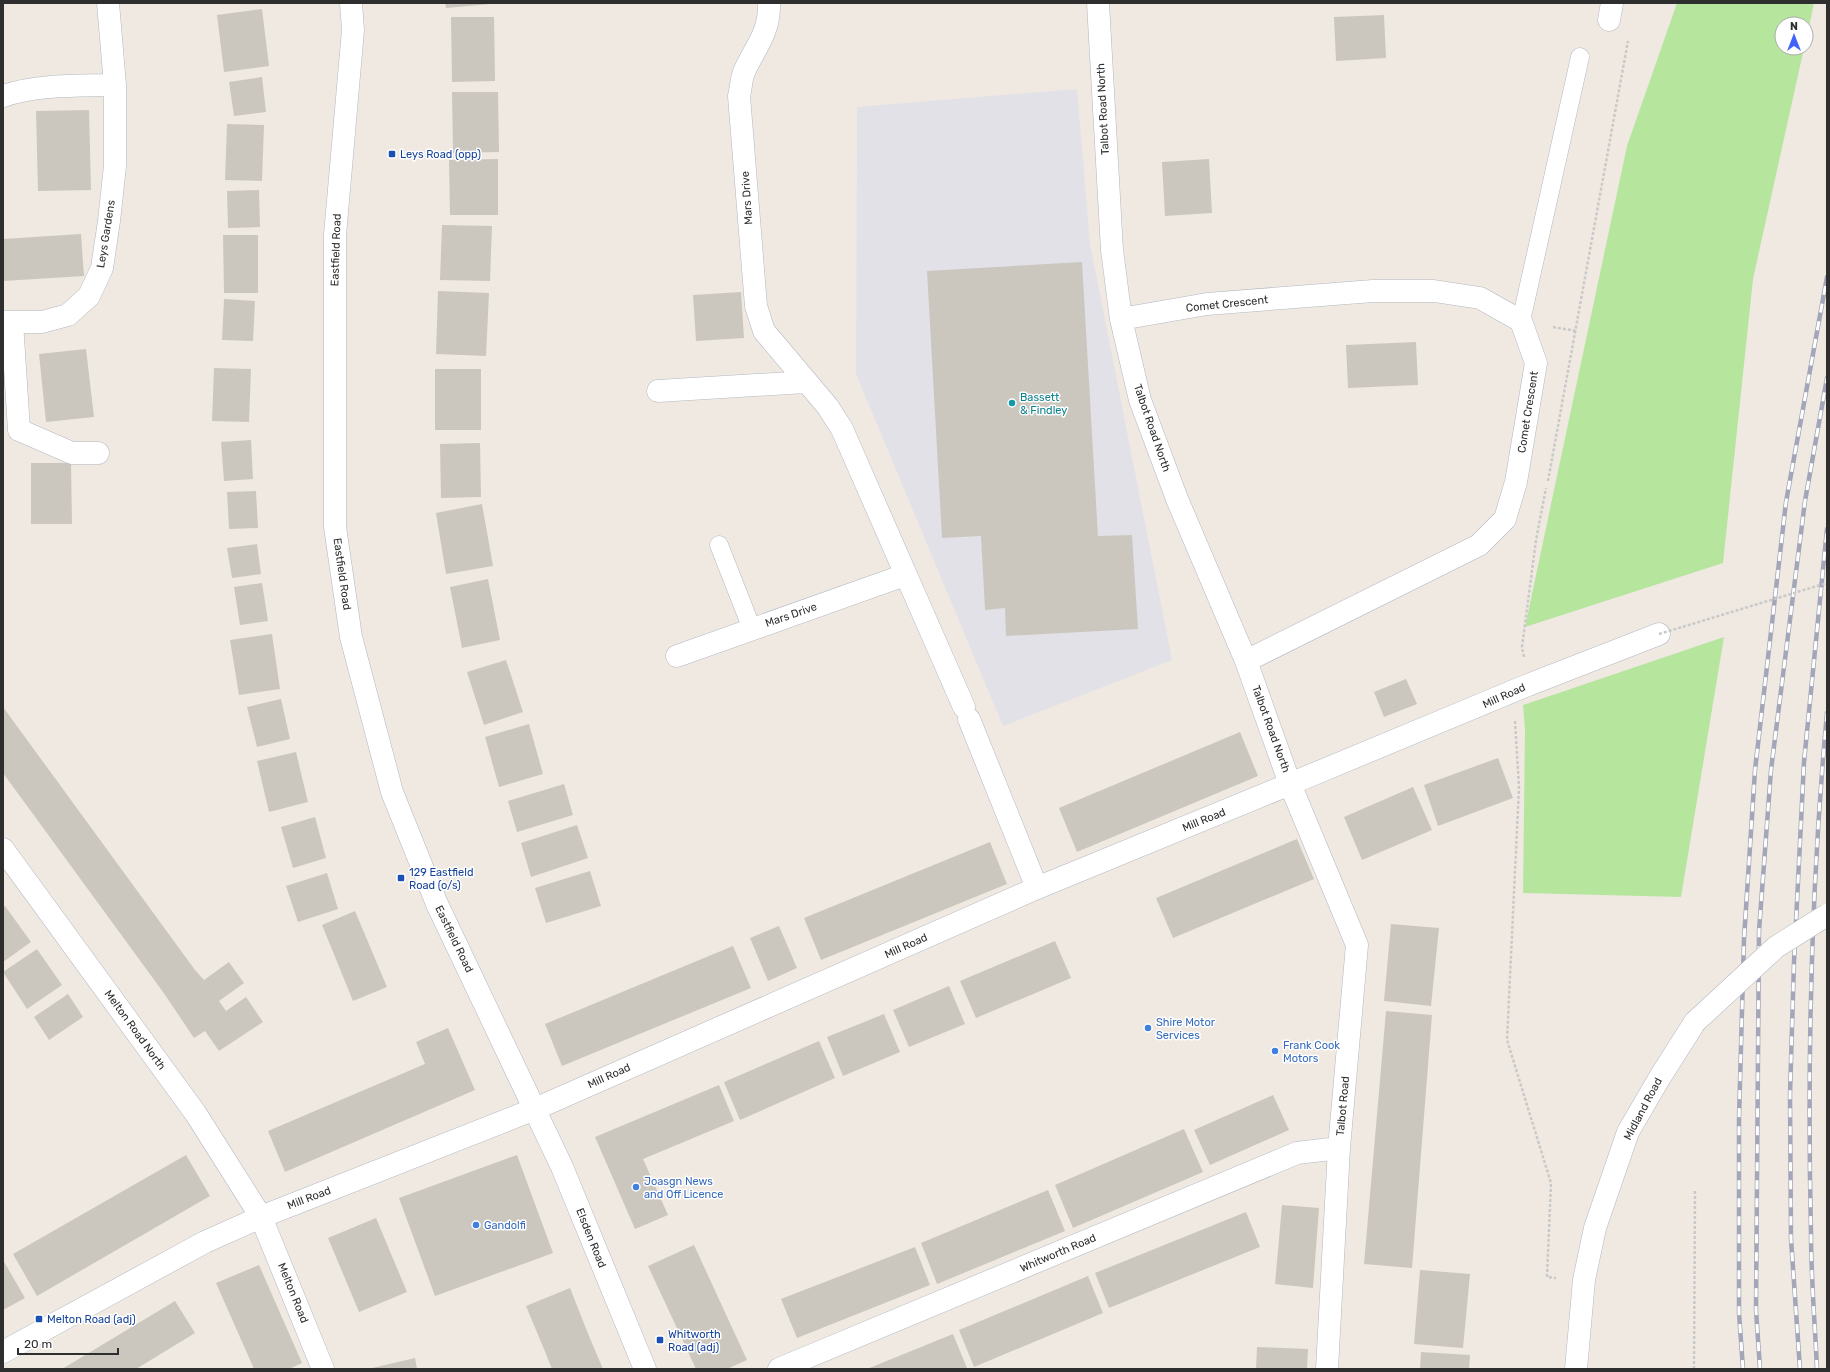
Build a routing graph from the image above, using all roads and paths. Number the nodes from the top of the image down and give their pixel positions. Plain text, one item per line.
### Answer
1 (108, 3) edge
2 (351, 3) edge
3 (769, 3) edge
4 (1098, 3) edge
5 (1628, 40) dead end
6 (1580, 57) dead end
7 (115, 85) junction
8 (3, 96) edge
9 (1121, 319) junction
10 (1521, 321) junction
11 (8, 322) edge
12 (806, 382) junction
13 (658, 391) dead end
14 (98, 453) dead end
15 (719, 545) dead end
16 (905, 575) junction
17 (1827, 583) edge
18 (752, 629) junction
19 (1659, 634) joint
20 (677, 656) dead end
21 (1246, 661) junction
22 (1528, 685) junction
23 (1507, 695) junction
24 (1290, 784) junction
25 (3, 848) edge
26 (1038, 888) junction
27 (1827, 915) edge
28 (535, 1109) junction
29 (1339, 1148) junction
30 (1695, 1191) dead end
31 (261, 1216) junction
32 (1584, 1280) junction
33 (3, 1352) edge
34 (323, 1369) edge
35 (645, 1369) edge
36 (779, 1369) edge
37 (1327, 1369) edge
38 (1576, 1369) edge
39 (1694, 1369) edge

1 - 7 street, Leys Gardens
2 - 28 street, Eastfield Road
3 - 12 street, Mars Drive
4 - 9 street, Talbot Road North
5 - 22 path
6 - 10 lane
7 - 8 street
7 - 11 street, Leys Gardens
9 - 10 street, Comet Crescent
9 - 21 street, Talbot Road North
10 - 21 street, Comet Crescent
11 - 14 street, Leys Gardens
12 - 13 street
12 - 16 street, Mars Drive
15 - 18 lane
16 - 18 street, Mars Drive
16 - 26 street, Mars Drive
17 - 19 path, bridge
18 - 20 street, Mars Drive
19 - 22 street, Mill Road
21 - 24 street, Talbot Road North
22 - 23 street, Mill Road
23 - 24 street, Mill Road
23 - 32 path
24 - 26 street, Mill Road
24 - 29 street, Talbot Road
25 - 31 street, Melton Road North
26 - 28 street, Mill Road
27 - 32 street, Midland Road, bridge
28 - 31 street, Mill Road
28 - 35 street, Elsden Road
29 - 36 street, Whitworth Road
29 - 37 street, Talbot Road
30 - 39 path
31 - 33 street, Mill Road
31 - 34 street, Melton Road
32 - 38 street, Midland Road

